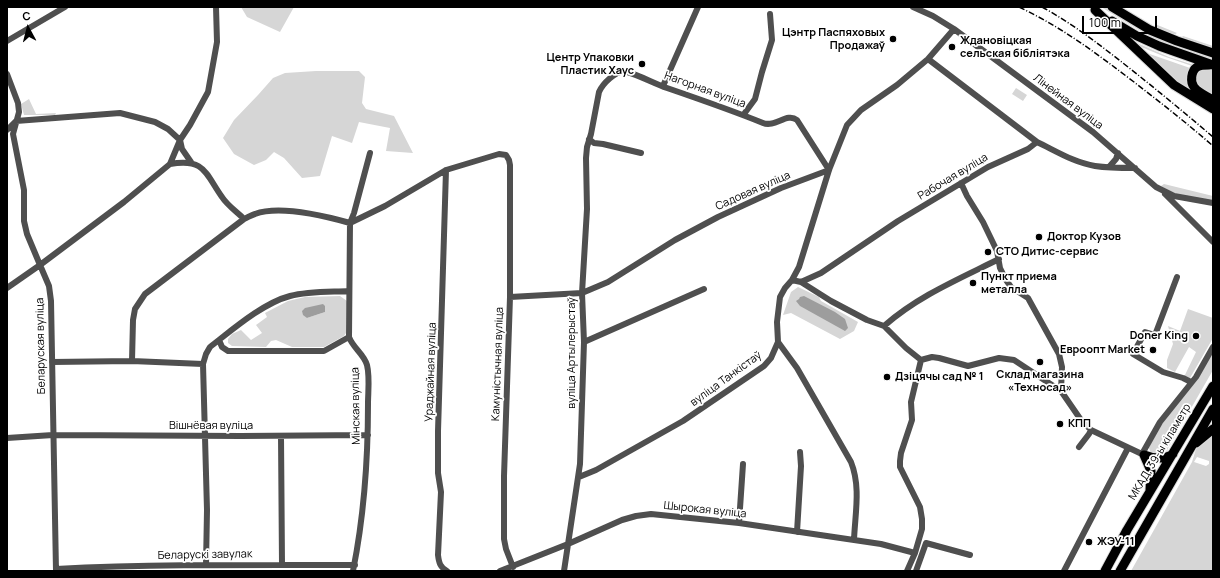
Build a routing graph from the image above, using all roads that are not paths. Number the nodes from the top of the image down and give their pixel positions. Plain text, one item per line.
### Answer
1 (63, 7) edge
2 (216, 7) edge
3 (698, 7) edge
4 (913, 7) edge
5 (1112, 7) edge
6 (1092, 8) edge
7 (770, 14) dead end
8 (954, 29) junction
9 (9, 40) edge
10 (7, 45) edge
11 (1211, 51) edge
12 (928, 59) junction
13 (1213, 65) edge
14 (7, 74) edge
15 (663, 86) junction
16 (1213, 100) edge
17 (1213, 109) edge
18 (744, 114) junction
19 (16, 121) junction
20 (7, 130) edge
21 (590, 136) junction
22 (180, 140) junction
23 (1037, 142) junction
24 (370, 153) dead end
25 (641, 153) dead end
26 (1118, 153) junction
27 (191, 162) junction
28 (170, 164) junction
29 (1109, 167) junction
30 (1135, 168) junction
31 (446, 170) junction
32 (829, 170) junction
33 (961, 183) junction
34 (1163, 191) junction
35 (1213, 203) edge
36 (244, 219) junction
37 (350, 223) junction
38 (1213, 242) edge
39 (999, 260) junction
40 (40, 265) junction
41 (1177, 277) dead end
42 (792, 280) junction
43 (801, 282) junction
44 (7, 288) edge
45 (704, 289) dead end
46 (349, 291) junction
47 (582, 292) junction
48 (510, 297) junction
49 (884, 326) junction
50 (349, 337) junction
51 (219, 340) junction
52 (584, 342) junction
53 (778, 342) junction
54 (1213, 347) edge
55 (921, 360) junction
56 (132, 361) junction
57 (52, 362) junction
58 (203, 364) junction
59 (1191, 382) junction
60 (1213, 386) edge
61 (1061, 391) junction
62 (1213, 409) edge
63 (1213, 429) edge
64 (1091, 430) junction
65 (53, 435) junction
66 (368, 435) junction
67 (205, 436) junction
68 (281, 436) junction
69 (7, 438) edge
70 (1079, 447) dead end
71 (1128, 448) junction
72 (800, 452) dead end
73 (1188, 452) junction
74 (1143, 454) junction
75 (1173, 454) junction
76 (743, 464) dead end
77 (578, 477) junction
78 (1150, 491) junction
79 (739, 523) junction
80 (797, 532) junction
81 (854, 540) junction
82 (568, 544) junction
83 (915, 553) junction
84 (970, 555) dead end
85 (206, 565) junction
86 (282, 565) junction
87 (513, 567) junction
88 (228, 568) edge
89 (354, 568) edge
90 (56, 570) edge
91 (446, 571) edge
92 (500, 571) edge
93 (564, 571) edge
94 (907, 571) edge
95 (916, 571) edge
96 (1064, 571) edge
97 (1105, 571) edge
98 (1120, 571) edge

1 - 9 street
2 - 22 street
3 - 15 street
4 - 8 street, Лінейная вуліца
5 - 11 highway
6 - 13 highway
6 - 17 highway
7 - 18 street
8 - 12 street
8 - 26 street, Лінейная вуліца
9 - 10 street
12 - 23 street
12 - 32 street
13 - 16 highway
14 - 19 street, Беларуская вуліца
15 - 18 street, Нагорная вуліца
15 - 21 street, Нагорная вуліца
18 - 32 street, Нагорная вуліца
19 - 20 street
19 - 22 street
19 - 40 street, Беларуская вуліца
21 - 25 street
21 - 47 street, вуліца Артылерыстаў
22 - 27 street
22 - 28 street
23 - 29 street
23 - 33 street, Рабочая вуліца
24 - 37 street
26 - 29 street
26 - 30 street, Лінейная вуліца
27 - 28 street
27 - 36 street
28 - 40 street
29 - 30 street
30 - 34 street, Лінейная вуліца
31 - 37 street
31 - 48 street, Камуністычная вуліца
31 - 91 street, Ураджайная вуліца
32 - 42 street, вуліца Танкістаў
32 - 47 street, Садовая вуліца
33 - 39 street
33 - 43 street, Рабочая вуліца
34 - 35 street, Лінейная вуліца
34 - 38 street
36 - 37 street
36 - 56 street
37 - 46 street
39 - 49 street
39 - 61 street
40 - 44 street
40 - 57 street, Беларуская вуліца
41 - 59 street
42 - 43 street
42 - 53 street, вуліца Танкістаў
43 - 49 street
45 - 52 street
46 - 50 street
46 - 51 street
47 - 48 street, Садовая вуліца
47 - 52 street, вуліца Артылерыстаў
48 - 87 street, Камуністычная вуліца
49 - 55 street
50 - 51 street
50 - 66 street, Мінская вуліца
51 - 58 street
52 - 77 street, вуліца Артылерыстаў
53 - 77 street, вуліца Танкістаў
53 - 81 street
54 - 59 street
55 - 61 street
55 - 83 street
56 - 57 street
56 - 58 street
57 - 65 street, Беларуская вуліца
58 - 67 street
59 - 74 street
60 - 75 highway, МКАД, 39-ы кіламетр
61 - 64 street
62 - 73 highway
63 - 73 highway
64 - 70 street
64 - 71 street
65 - 67 street, Вішнёвая вуліца
65 - 69 street, Вішнёвая вуліца
65 - 90 street, Беларуская вуліца
66 - 68 street, Вішнёвая вуліца
66 - 89 street, Мінская вуліца
67 - 68 street, Вішнёвая вуліца
67 - 85 street
68 - 86 street
71 - 74 street
71 - 96 street
72 - 80 street
73 - 98 highway
74 - 75 highway
74 - 78 highway
75 - 78 highway, МКАД, 39-ы кіламетр
76 - 79 street
77 - 82 street, вуліца Артылерыстаў
78 - 97 highway, МКАД, 39-ы кіламетр
79 - 80 street, Шырокая вуліца
79 - 82 street, Шырокая вуліца
80 - 81 street, Шырокая вуліца
81 - 83 street, Шырокая вуліца
82 - 87 street, Шырокая вуліца
82 - 93 street, вуліца Артылерыстаў
83 - 94 street
84 - 95 street
85 - 88 street, Беларускі завулак
85 - 90 street, Беларускі завулак
86 - 88 street, Беларускі завулак
86 - 89 street, Беларускі завулак
87 - 92 street, Шырокая вуліца

